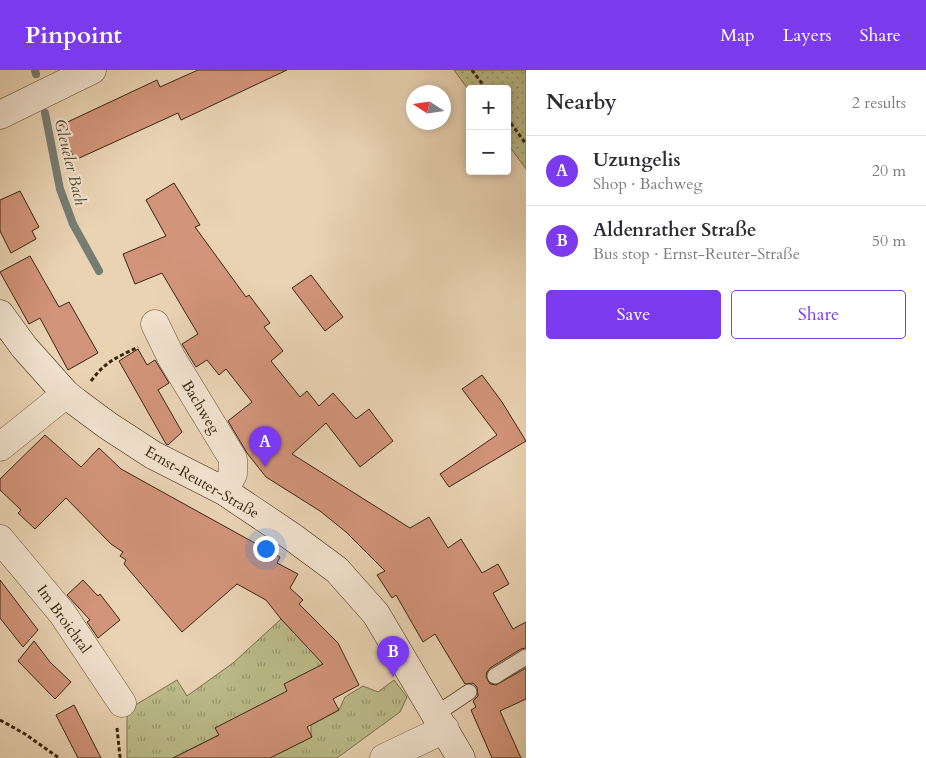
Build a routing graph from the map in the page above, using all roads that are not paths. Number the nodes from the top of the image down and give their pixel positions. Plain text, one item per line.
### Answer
1 (92, 70) edge
2 (0, 115) edge
3 (0, 314) edge
4 (158, 330) road end
5 (71, 398) junction
6 (0, 447) edge
7 (224, 491) junction
8 (0, 539) edge
9 (526, 657) edge
10 (495, 676) dead end
11 (469, 692) dead end
12 (122, 703) dead end
13 (440, 721) junction
14 (384, 758) edge
15 (461, 758) edge

1 - 2 street
3 - 5 street, Ernst-Reuter-Straße
4 - 7 street, Bachweg
5 - 6 street
5 - 7 street, Ernst-Reuter-Straße
7 - 13 street, Ernst-Reuter-Straße
8 - 12 street, Im Broichtal
9 - 10 lane
11 - 13 lane
13 - 14 street
13 - 15 street, Ernst-Reuter-Straße

